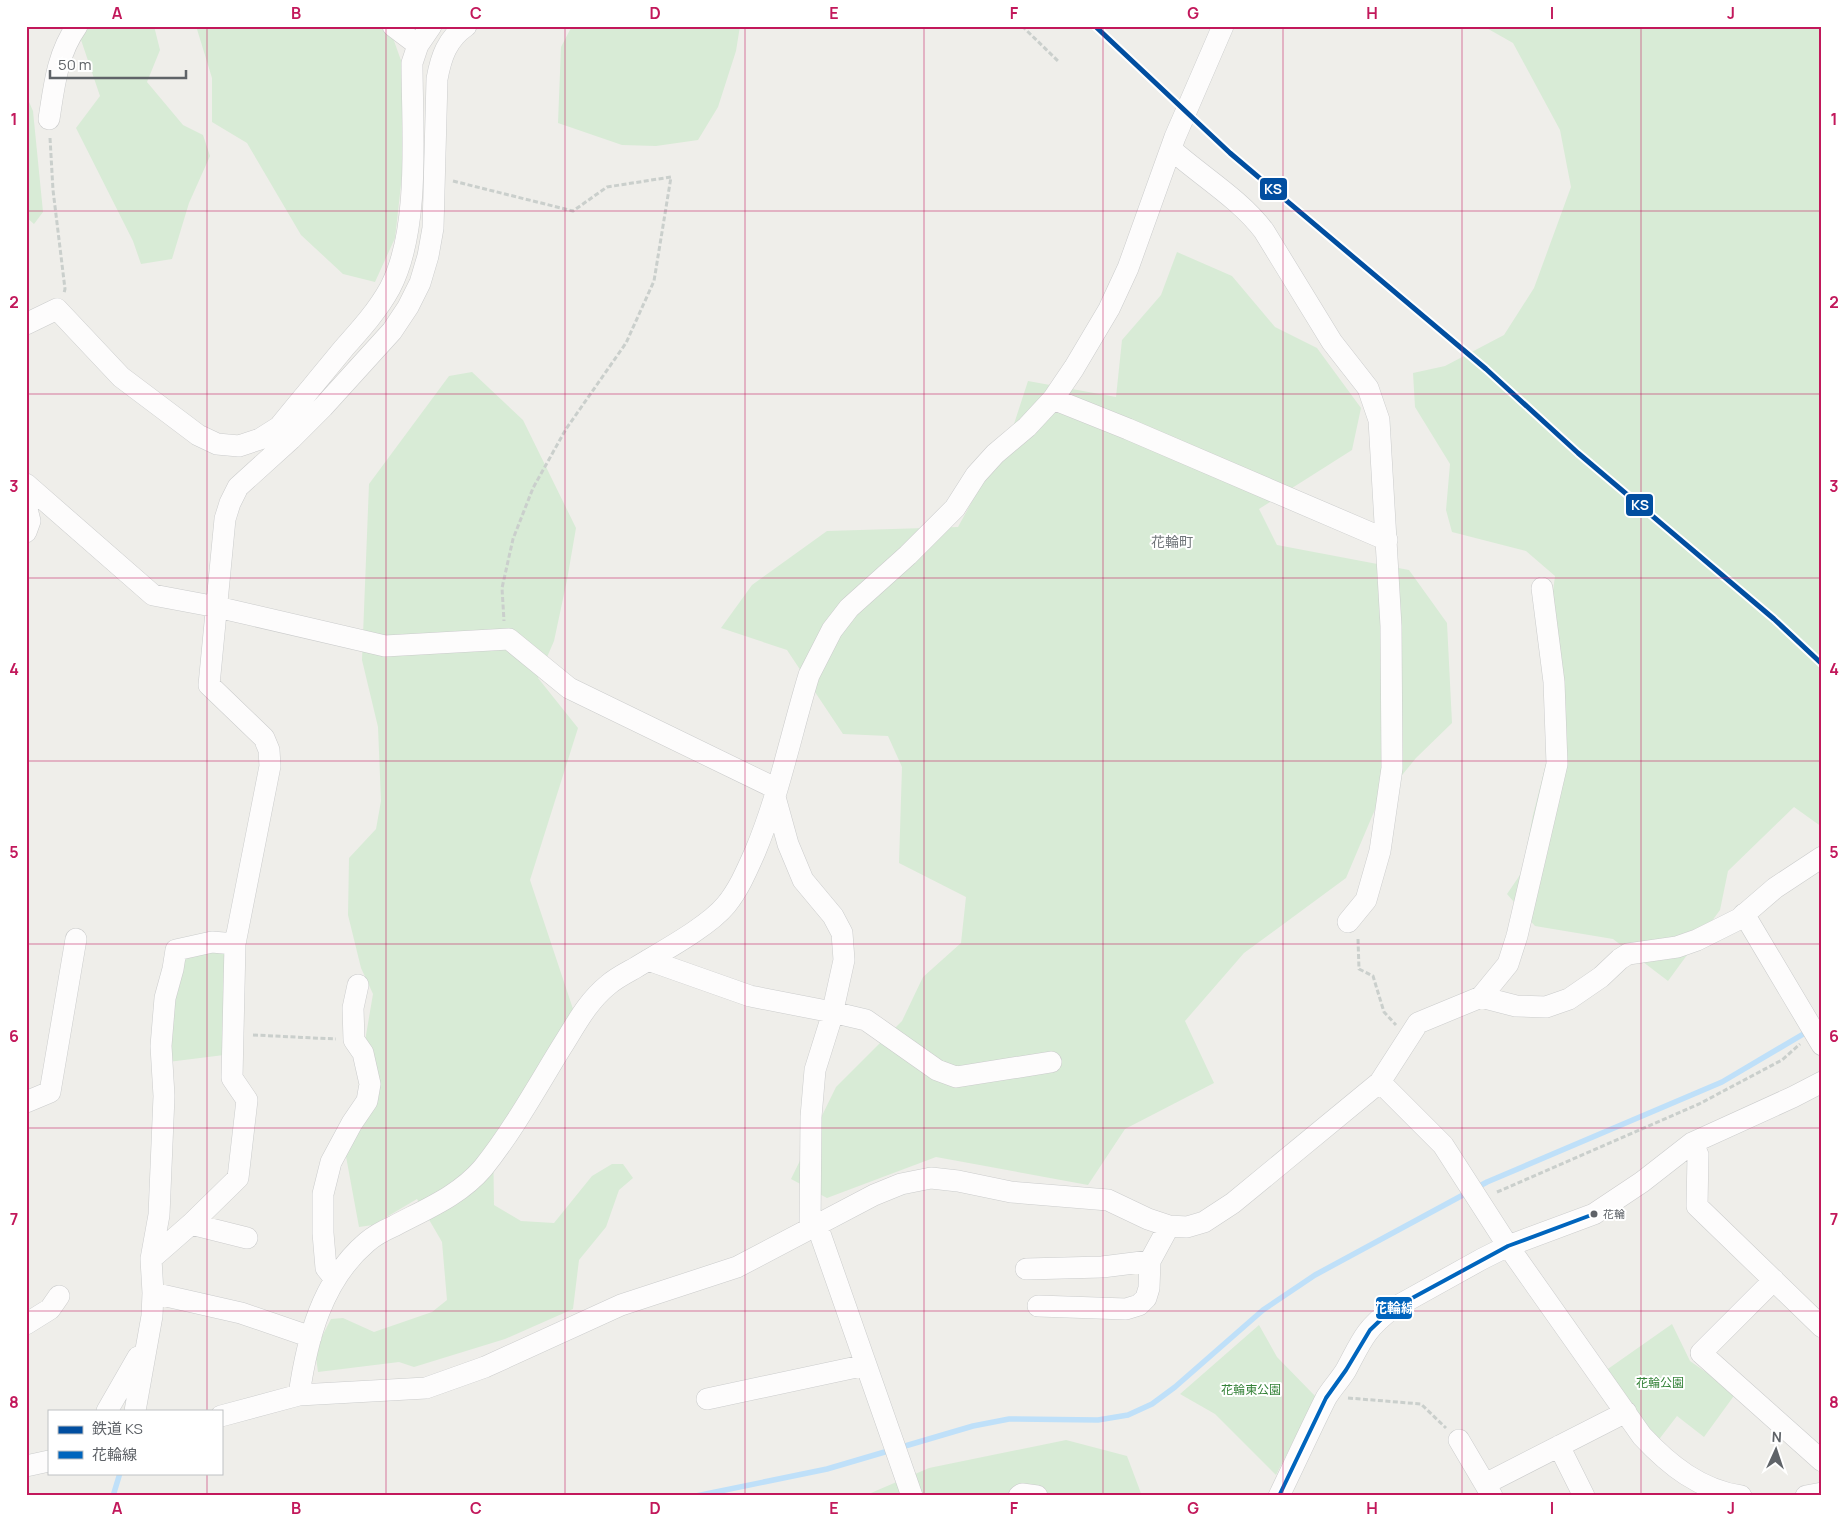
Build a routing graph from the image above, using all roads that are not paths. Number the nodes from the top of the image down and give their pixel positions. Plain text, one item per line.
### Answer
1 (77, 26) edge
2 (393, 26) edge
3 (431, 26) edge
4 (466, 26) edge
5 (1223, 26) edge
6 (418, 45) junction
7 (49, 119) road end
8 (1173, 143) junction
9 (26, 324) edge
10 (1053, 399) junction
11 (285, 433) junction
12 (26, 484) edge
13 (26, 505) edge
14 (26, 532) edge
15 (1386, 540) junction
16 (1542, 588) dead end
17 (217, 607) junction
18 (776, 793) junction
19 (1822, 857) edge
20 (1744, 914) junction
21 (1348, 922) road end
22 (76, 939) dead end
23 (235, 944) junction
24 (648, 960) junction
25 (358, 985) dead end
26 (1481, 997) junction
27 (832, 1012) junction
28 (1818, 1038) edge
29 (1051, 1062) dead end
30 (1380, 1082) junction
31 (1822, 1082) edge
32 (26, 1102) edge
33 (1692, 1143) junction
34 (191, 1224) junction
35 (1169, 1226) junction
36 (813, 1227) junction
37 (247, 1238) dead end
38 (1508, 1246) junction
39 (151, 1259) junction
40 (1150, 1262) junction
41 (1026, 1269) dead end
42 (334, 1278) junction
43 (1774, 1280) junction
44 (153, 1293) junction
45 (59, 1296) dead end
46 (1038, 1306) dead end
47 (26, 1324) edge
48 (1822, 1326) edge
49 (311, 1337) junction
50 (146, 1343) junction
51 (866, 1365) junction
52 (299, 1395) junction
53 (707, 1399) dead end
54 (108, 1410) edge
55 (135, 1410) edge
56 (1626, 1412) junction
57 (222, 1416) edge
58 (1459, 1440) road end
59 (1559, 1446) junction
60 (48, 1461) edge
61 (1822, 1461) edge
62 (26, 1466) edge
63 (1488, 1490) edge
64 (1822, 1493) edge
65 (912, 1496) edge
66 (1019, 1496) edge
67 (1037, 1496) edge
68 (1279, 1496) edge
69 (1584, 1496) edge
70 (1741, 1496) edge
71 (1806, 1496) edge

1 - 7 street
2 - 6 street
3 - 6 street
4 - 11 street
5 - 8 street
6 - 11 street
8 - 10 street
8 - 15 street
9 - 11 street
10 - 15 street
10 - 18 street
11 - 17 street
12 - 17 street
13 - 14 street
15 - 21 street
16 - 26 street
17 - 18 street
17 - 23 street
18 - 24 street
18 - 27 street
19 - 20 street
20 - 26 street
20 - 28 street
22 - 32 street
23 - 34 street
23 - 39 street
24 - 27 street
24 - 42 street
25 - 42 street
26 - 30 street
27 - 29 street
27 - 36 street
30 - 35 street
30 - 38 street
31 - 33 street
33 - 38 street
33 - 43 street
34 - 37 street
34 - 39 street
35 - 36 street
35 - 40 street
36 - 51 street
36 - 52 street
38 - 56 street
38 - 68 street
39 - 44 street
40 - 41 street
40 - 46 street
42 - 49 street
43 - 48 street
43 - 61 street
44 - 49 street
44 - 50 street
45 - 47 street
49 - 52 street
50 - 54 street
50 - 55 street
51 - 53 street
51 - 65 street
52 - 57 street
56 - 59 street
56 - 70 street
58 - 63 street
59 - 63 street
59 - 69 street
60 - 62 street
64 - 71 street
66 - 67 street

